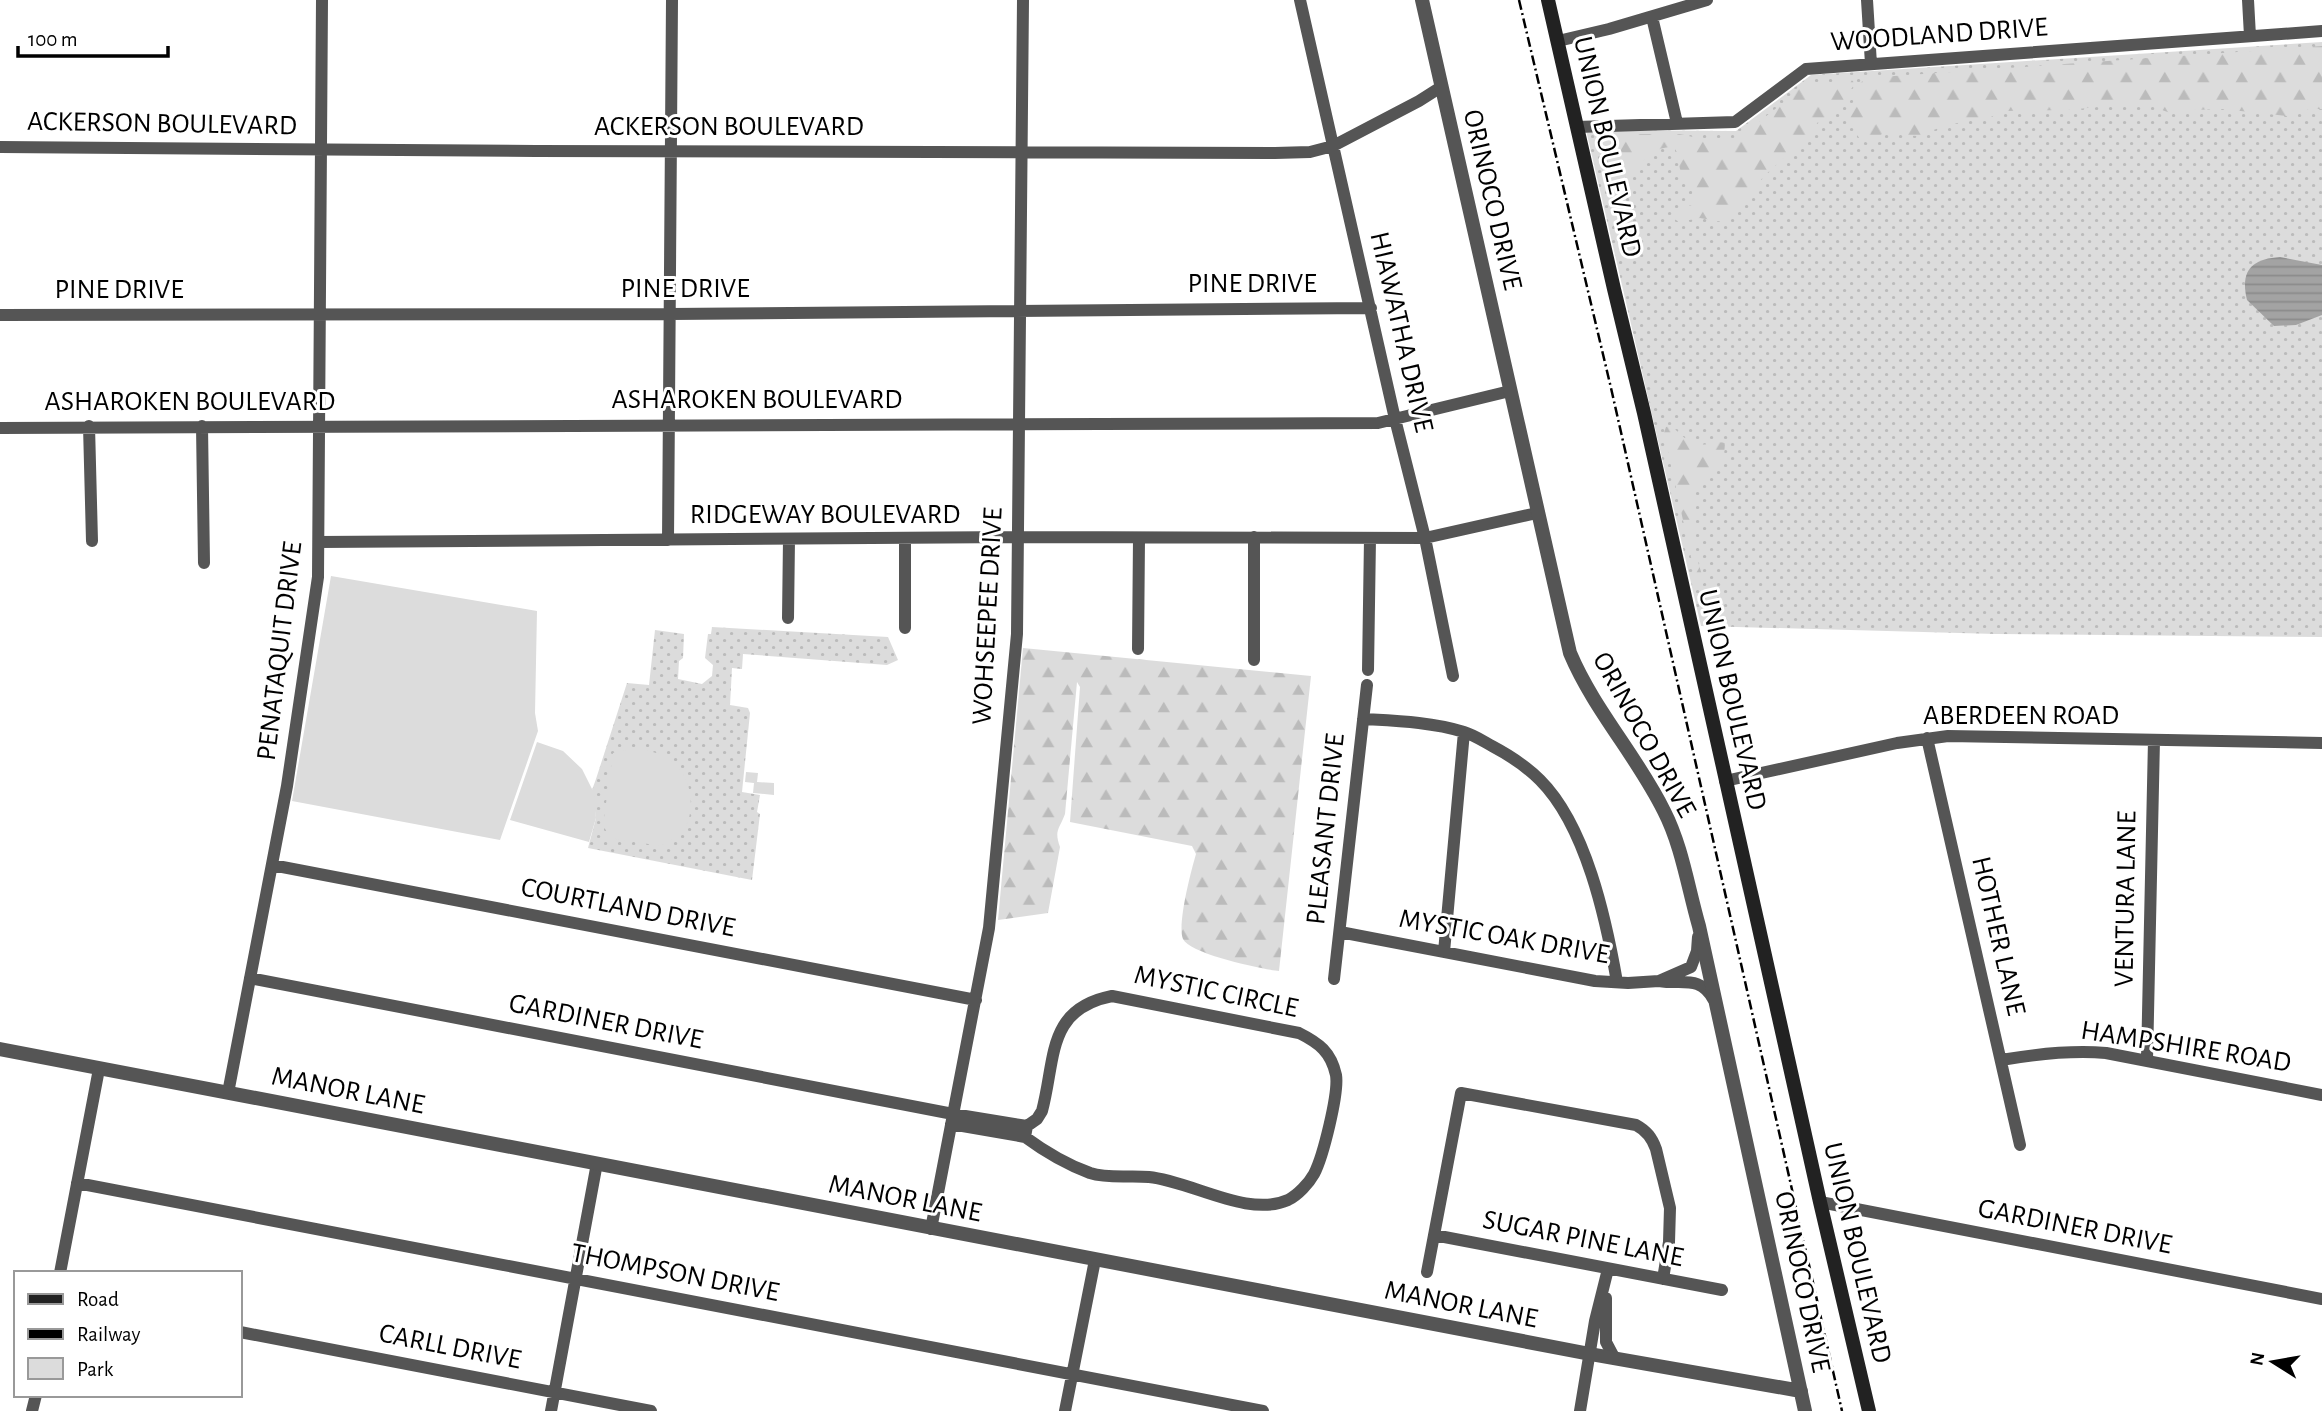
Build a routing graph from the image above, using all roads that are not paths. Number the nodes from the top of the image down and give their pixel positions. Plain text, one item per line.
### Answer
1 (322, 0) edge
2 (672, 0) edge
3 (1023, 0) edge
4 (1300, 0) edge
5 (1422, 0) edge
6 (1548, 0) edge
7 (1707, 0) edge
8 (1867, 0) edge
9 (2248, 0) edge
10 (1652, 17) junction
11 (2322, 31) edge
12 (2250, 36) junction
13 (1558, 41) junction
14 (1871, 64) junction
15 (1441, 87) junction
16 (1677, 123) junction
17 (1577, 127) junction
18 (1333, 146) junction
19 (0, 147) edge
20 (321, 150) junction
21 (672, 151) junction
22 (1023, 153) junction
23 (1371, 308) junction
24 (1020, 310) junction
25 (670, 314) junction
26 (0, 315) edge
27 (320, 315) junction
28 (1510, 391) junction
29 (1395, 419) junction
30 (1019, 424) junction
31 (670, 425) junction
32 (89, 426) junction
33 (202, 426) junction
34 (320, 426) junction
35 (0, 428) edge
36 (1537, 513) junction
37 (1017, 537) junction
38 (1254, 537) junction
39 (1139, 538) junction
40 (1370, 538) junction
41 (1425, 538) junction
42 (789, 539) junction
43 (905, 539) junction
44 (668, 540) junction
45 (92, 541) dead end
46 (319, 542) junction
47 (204, 563) dead end
48 (788, 618) dead end
49 (905, 628) dead end
50 (1138, 649) dead end
51 (1254, 660) dead end
52 (1368, 670) dead end
53 (1453, 676) dead end
54 (1367, 685) dead end
55 (1363, 719) junction
56 (1464, 732) junction
57 (1927, 738) junction
58 (2154, 740) junction
59 (2322, 743) edge
60 (1725, 781) junction
61 (272, 865) junction
62 (1699, 926) junction
63 (1340, 932) junction
64 (1444, 952) junction
65 (250, 978) junction
66 (1334, 979) dead end
67 (1659, 981) junction
68 (1616, 982) junction
69 (976, 1000) junction
70 (1716, 1004) junction
71 (0, 1049) edge
72 (2001, 1060) junction
73 (2147, 1060) junction
74 (99, 1069) junction
75 (228, 1093) junction
76 (2322, 1095) edge
77 (952, 1119) junction
78 (1026, 1132) junction
79 (2020, 1145) dead end
80 (597, 1163) junction
81 (77, 1183) junction
82 (1820, 1202) junction
83 (931, 1229) junction
84 (1434, 1235) junction
85 (1095, 1260) junction
86 (60, 1271) edge
87 (1427, 1272) dead end
88 (1607, 1272) junction
89 (576, 1279) junction
90 (1662, 1279) junction
91 (1722, 1290) dead end
92 (2322, 1299) edge
93 (242, 1332) edge
94 (1590, 1354) junction
95 (1615, 1359) junction
96 (1071, 1374) junction
97 (1801, 1391) junction
98 (555, 1392) junction
99 (551, 1411) edge
100 (651, 1411) edge
101 (1065, 1411) edge
102 (1264, 1411) edge
103 (1580, 1411) edge
104 (1805, 1411) edge
105 (1871, 1411) edge

1 - 20 street, PENATAQUIT DRIVE
2 - 21 street
3 - 22 street, WOHSEEPEE DRIVE
4 - 18 street, HIAWATHA DRIVE
5 - 15 street, ORINOCO DRIVE
6 - 13 main road, UNION BOULEVARD
7 - 10 street
8 - 14 street
9 - 12 street
10 - 13 street
10 - 16 street
11 - 12 street, WOODLAND DRIVE
12 - 14 street, WOODLAND DRIVE
13 - 17 main road, UNION BOULEVARD
14 - 16 street, WOODLAND DRIVE
15 - 18 street, ACKERSON BOULEVARD
15 - 28 street, ORINOCO DRIVE
16 - 17 street, WOODLAND DRIVE
17 - 60 main road, UNION BOULEVARD
18 - 22 street, ACKERSON BOULEVARD
18 - 23 street, HIAWATHA DRIVE
19 - 20 street, ACKERSON BOULEVARD
20 - 21 street, ACKERSON BOULEVARD
20 - 27 street, PENATAQUIT DRIVE
21 - 22 street, ACKERSON BOULEVARD
21 - 25 street
22 - 24 street, WOHSEEPEE DRIVE
23 - 24 street, PINE DRIVE
23 - 29 street, HIAWATHA DRIVE
24 - 25 street, PINE DRIVE
24 - 30 street, WOHSEEPEE DRIVE
25 - 27 street, PINE DRIVE
25 - 31 street
26 - 27 street, PINE DRIVE
27 - 34 street, PENATAQUIT DRIVE
28 - 29 street, ASHAROKEN BOULEVARD
28 - 36 street, ORINOCO DRIVE
29 - 30 street, ASHAROKEN BOULEVARD
29 - 41 street, HIAWATHA DRIVE
30 - 31 street, ASHAROKEN BOULEVARD
30 - 37 street, WOHSEEPEE DRIVE
31 - 34 street, ASHAROKEN BOULEVARD
31 - 44 street
32 - 33 street, ASHAROKEN BOULEVARD
32 - 35 street, ASHAROKEN BOULEVARD
32 - 45 street
33 - 34 street, ASHAROKEN BOULEVARD
33 - 47 street
34 - 46 street, PENATAQUIT DRIVE
36 - 41 street, RIDGEWAY BOULEVARD
36 - 62 street, ORINOCO DRIVE
37 - 39 street, RIDGEWAY BOULEVARD
37 - 43 street, RIDGEWAY BOULEVARD
37 - 69 street, WOHSEEPEE DRIVE
38 - 39 street, RIDGEWAY BOULEVARD
38 - 40 street, RIDGEWAY BOULEVARD
38 - 51 street
39 - 50 street
40 - 41 street, RIDGEWAY BOULEVARD
40 - 52 street
41 - 53 street, HIAWATHA DRIVE
42 - 43 street, RIDGEWAY BOULEVARD
42 - 44 street, RIDGEWAY BOULEVARD
42 - 48 street
43 - 49 street
44 - 46 street, RIDGEWAY BOULEVARD
46 - 61 street, PENATAQUIT DRIVE
54 - 55 street, PLEASANT DRIVE
55 - 56 street
55 - 63 street, PLEASANT DRIVE
56 - 64 street
56 - 68 street
57 - 58 street, ABERDEEN ROAD
57 - 60 street, ABERDEEN ROAD
57 - 72 street, HOTHER LANE
58 - 59 street, ABERDEEN ROAD
58 - 73 street, VENTURA LANE
60 - 82 main road, UNION BOULEVARD
61 - 65 street, PENATAQUIT DRIVE
61 - 69 street, COURTLAND DRIVE
62 - 67 street, MYSTIC OAK DRIVE
62 - 70 street, ORINOCO DRIVE
63 - 64 street, MYSTIC OAK DRIVE
63 - 66 street, PLEASANT DRIVE
64 - 68 street, MYSTIC OAK DRIVE
65 - 75 street, PENATAQUIT DRIVE
65 - 77 street, GARDINER DRIVE
67 - 68 street, MYSTIC OAK DRIVE
67 - 70 street, MYSTIC OAK DRIVE
69 - 77 street, WOHSEEPEE DRIVE
70 - 97 street, ORINOCO DRIVE
71 - 74 street, MANOR LANE
72 - 73 street, HAMPSHIRE ROAD
72 - 79 street, HOTHER LANE
73 - 76 street, HAMPSHIRE ROAD
74 - 75 street, MANOR LANE
74 - 81 street
75 - 80 street, MANOR LANE
77 - 78 street, MYSTIC CIRCLE
77 - 83 street, WOHSEEPEE DRIVE
78 - 78 street, MYSTIC CIRCLE
80 - 83 street, MANOR LANE
80 - 89 street
81 - 86 street
81 - 89 street, THOMPSON DRIVE
82 - 92 street, GARDINER DRIVE
82 - 105 main road, UNION BOULEVARD
83 - 85 street, MANOR LANE
84 - 87 street
84 - 88 street, SUGAR PINE LANE
84 - 90 street
85 - 94 street, MANOR LANE
85 - 96 street
88 - 90 street, SUGAR PINE LANE
88 - 94 street
88 - 95 street
89 - 96 street, THOMPSON DRIVE
89 - 98 street
90 - 91 street, SUGAR PINE LANE
93 - 98 street, CARLL DRIVE
94 - 95 street, MANOR LANE
94 - 103 street
95 - 97 street, MANOR LANE
96 - 101 street
96 - 102 street, THOMPSON DRIVE
97 - 104 street, ORINOCO DRIVE
98 - 99 street
98 - 100 street, CARLL DRIVE

